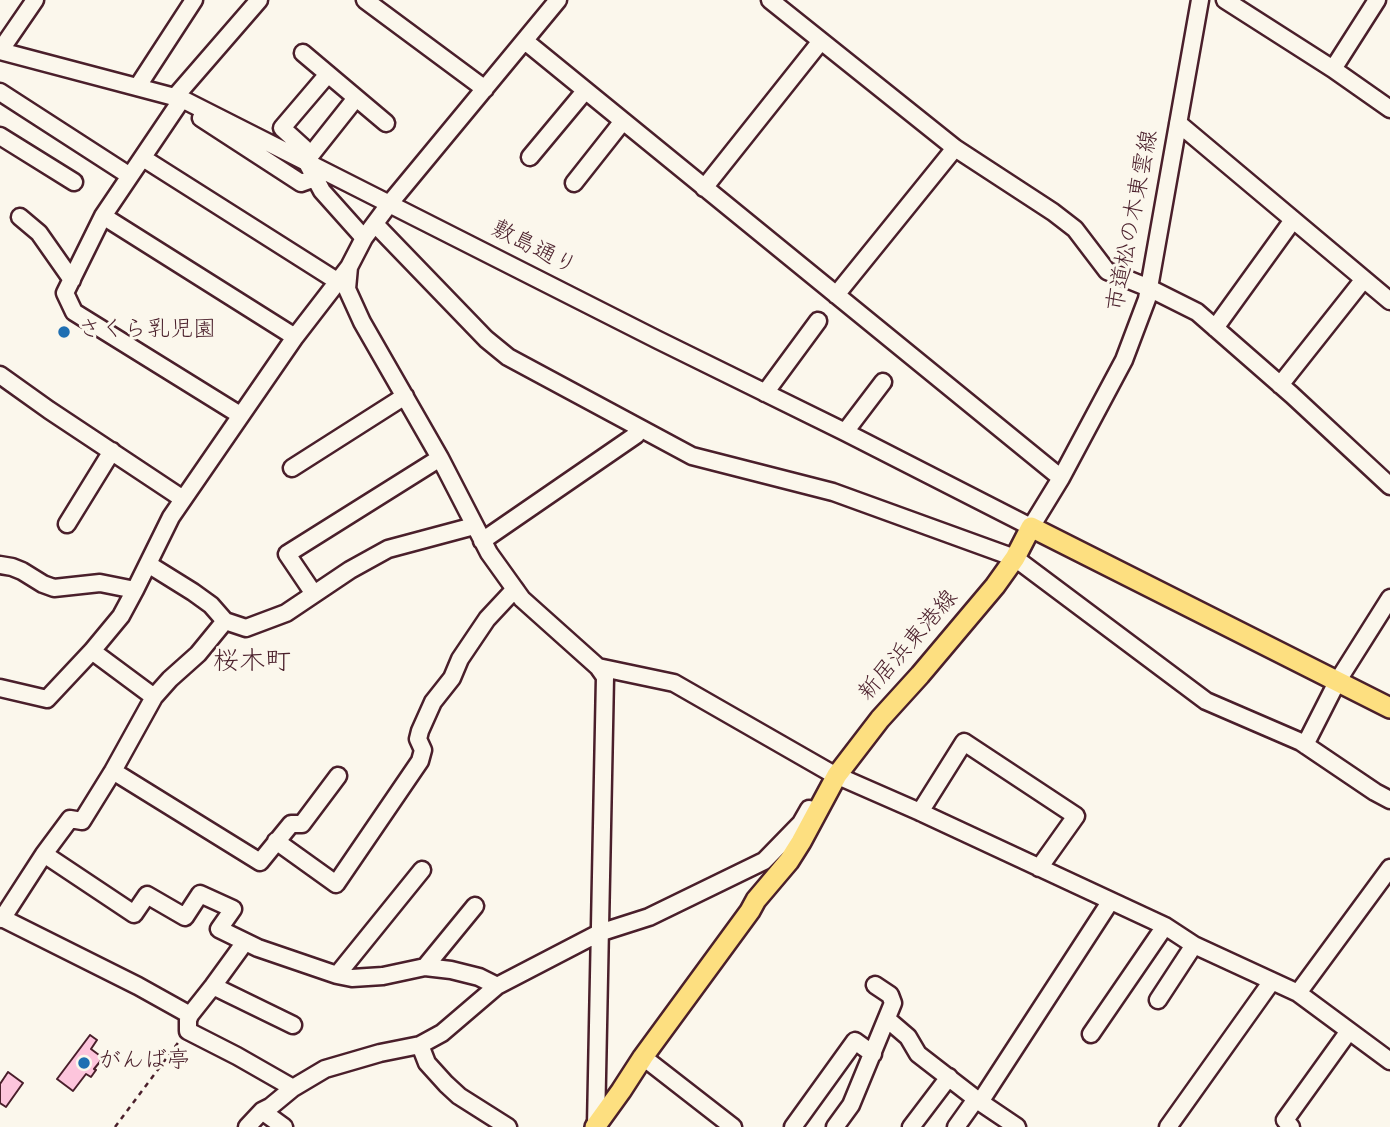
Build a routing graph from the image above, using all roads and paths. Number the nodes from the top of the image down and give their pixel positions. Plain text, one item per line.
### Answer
1 (35, 0) edge
2 (194, 0) edge
3 (259, 0) edge
4 (365, 0) edge
5 (558, 0) edge
6 (770, 0) edge
7 (1200, 0) edge
8 (1225, 0) edge
9 (1377, 0) edge
10 (525, 41) junction
11 (821, 41) junction
12 (0, 51) edge
13 (303, 53) dead end
14 (1333, 68) junction
15 (328, 74) junction
16 (138, 86) junction
17 (485, 89) junction
18 (585, 91) junction
19 (0, 92) edge
20 (356, 98) junction
21 (178, 100) junction
22 (1390, 109) edge
23 (623, 121) junction
24 (386, 123) dead end
25 (1178, 124) junction
26 (0, 136) edge
27 (955, 148) junction
28 (530, 157) dead end
29 (142, 158) junction
30 (306, 161) junction
31 (130, 176) junction
32 (315, 178) junction
33 (74, 182) dead end
34 (574, 183) dead end
35 (704, 188) junction
36 (390, 203) junction
37 (103, 216) junction
38 (20, 217) dead end
39 (1293, 220) junction
40 (374, 224) junction
41 (364, 239) junction
42 (349, 267) junction
43 (1364, 279) junction
44 (72, 280) junction
45 (337, 281) junction
46 (1149, 288) junction
47 (836, 295) junction
48 (1390, 301) edge
49 (818, 321) dead end
50 (1215, 328) junction
51 (295, 337) junction
52 (0, 375) edge
53 (883, 382) dead end
54 (1280, 385) junction
55 (765, 393) junction
56 (405, 396) junction
57 (240, 415) junction
58 (638, 427) junction
59 (845, 432) junction
60 (112, 451) junction
61 (440, 458) junction
62 (292, 468) dead end
63 (1061, 478) junction
64 (1390, 486) edge
65 (183, 499) junction
66 (67, 524) dead end
67 (474, 526) junction
68 (1031, 527) junction
69 (482, 541) junction
70 (1015, 558) junction
71 (0, 565) edge
72 (148, 565) junction
73 (515, 589) junction
74 (135, 590) junction
75 (314, 594) junction
76 (1390, 597) edge
77 (225, 621) junction
78 (92, 651) junction
79 (598, 667) junction
80 (1337, 682) junction
81 (0, 688) edge
82 (154, 698) junction
83 (1390, 708) edge
84 (1305, 745) junction
85 (113, 771) junction
86 (834, 774) junction
87 (338, 776) dead end
88 (1390, 800) edge
89 (920, 812) junction
90 (276, 841) junction
91 (44, 854) junction
92 (1039, 868) junction
93 (1390, 868) edge
94 (422, 870) dead end
95 (1110, 902) junction
96 (475, 906) dead end
97 (1, 918) edge
98 (1165, 926) junction
99 (599, 933) junction
100 (245, 942) junction
101 (1194, 945) junction
102 (425, 967) junction
103 (337, 975) junction
104 (1272, 981) junction
105 (875, 985) dead end
106 (213, 986) junction
107 (497, 986) junction
108 (1298, 993) junction
109 (1158, 1000) dead end
110 (887, 1019) junction
111 (189, 1022) junction
112 (293, 1025) dead end
113 (1349, 1031) junction
114 (1091, 1034) dead end
115 (420, 1045) junction
116 (873, 1054) junction
117 (643, 1057) junction
118 (1390, 1061) edge
119 (948, 1077) junction
120 (293, 1088) junction
121 (978, 1101) junction
122 (262, 1111) junction
123 (595, 1126) edge
124 (115, 1127) edge
125 (247, 1127) edge
126 (284, 1127) edge
127 (508, 1127) edge
128 (733, 1127) edge
129 (793, 1127) edge
130 (835, 1127) edge
131 (911, 1127) edge
132 (956, 1127) edge
133 (1017, 1127) edge
134 (1168, 1127) edge
135 (1291, 1127) edge

1 - 12 street
2 - 16 street
3 - 21 street
4 - 17 street
5 - 10 street
6 - 11 street
7 - 25 street, 市道松の木東雲線
8 - 14 street
9 - 14 street
10 - 17 street
10 - 18 street
11 - 27 street
11 - 35 street
12 - 16 street, 敷島通り
13 - 15 street
14 - 22 street
15 - 20 street
15 - 30 street
16 - 21 street, 敷島通り
17 - 36 street
18 - 23 street
18 - 28 street
19 - 31 street
20 - 24 street
20 - 30 street
21 - 29 street
21 - 30 street, 敷島通り
21 - 32 street
23 - 34 street
23 - 35 street
25 - 39 street
25 - 46 street, 市道松の木東雲線
26 - 33 street
27 - 46 street
27 - 47 street
29 - 31 street
29 - 45 street
30 - 32 street
30 - 36 street, 敷島通り
31 - 37 street
32 - 41 street
35 - 47 street
36 - 40 street
36 - 55 street, 敷島通り
37 - 44 street
37 - 51 street
38 - 44 street
39 - 43 street
39 - 50 street
40 - 41 street
40 - 58 street
41 - 42 street
42 - 45 street
42 - 56 street
43 - 48 street
43 - 54 street
44 - 57 street
45 - 51 street
46 - 50 street
46 - 63 street, 市道松の木東雲線
47 - 63 street
49 - 55 street
50 - 54 street
51 - 57 street
52 - 60 street
53 - 59 street
54 - 64 street
55 - 59 street, 敷島通り
56 - 61 street
56 - 62 street
57 - 65 street
58 - 69 street
58 - 70 street
59 - 68 street, 敷島通り
60 - 65 street
60 - 66 street
61 - 67 street
61 - 75 street
63 - 68 street, 市道松の木東雲線
65 - 72 street
67 - 69 street
67 - 75 street
68 - 70 main road, 新居浜東港線
68 - 80 main road
69 - 73 street
70 - 84 street
70 - 86 main road, 新居浜東港線
71 - 74 street
72 - 74 street
72 - 77 street
73 - 79 street
73 - 90 street
74 - 78 street
75 - 77 street
76 - 80 street
77 - 82 street
78 - 81 street
78 - 82 street
79 - 86 street
79 - 99 street
80 - 83 main road
80 - 84 street
82 - 85 street
84 - 88 street
85 - 90 street
85 - 91 street
86 - 89 street
86 - 99 street
86 - 117 main road, 新居浜東港線
87 - 90 street
89 - 92 street
89 - 92 street
91 - 97 street
91 - 100 street
92 - 95 street
93 - 108 street
94 - 103 street
95 - 98 street
95 - 121 street
96 - 102 street
97 - 111 street
98 - 101 street
98 - 114 street
99 - 107 street
99 - 123 street
100 - 103 street
100 - 106 street
101 - 104 street
101 - 109 street
102 - 103 street
102 - 107 street
104 - 108 street
104 - 134 street
105 - 110 street
106 - 111 street
106 - 112 street
107 - 115 street
108 - 113 street
110 - 116 street
110 - 119 street
111 - 120 street
111 - 124 path
113 - 118 street
113 - 135 street
115 - 120 street
115 - 127 street
116 - 129 street
116 - 130 street
117 - 123 main road, 新居浜東港線
117 - 128 street
119 - 121 street
119 - 131 street
120 - 122 street
121 - 132 street
121 - 133 street
122 - 125 street
122 - 126 street

